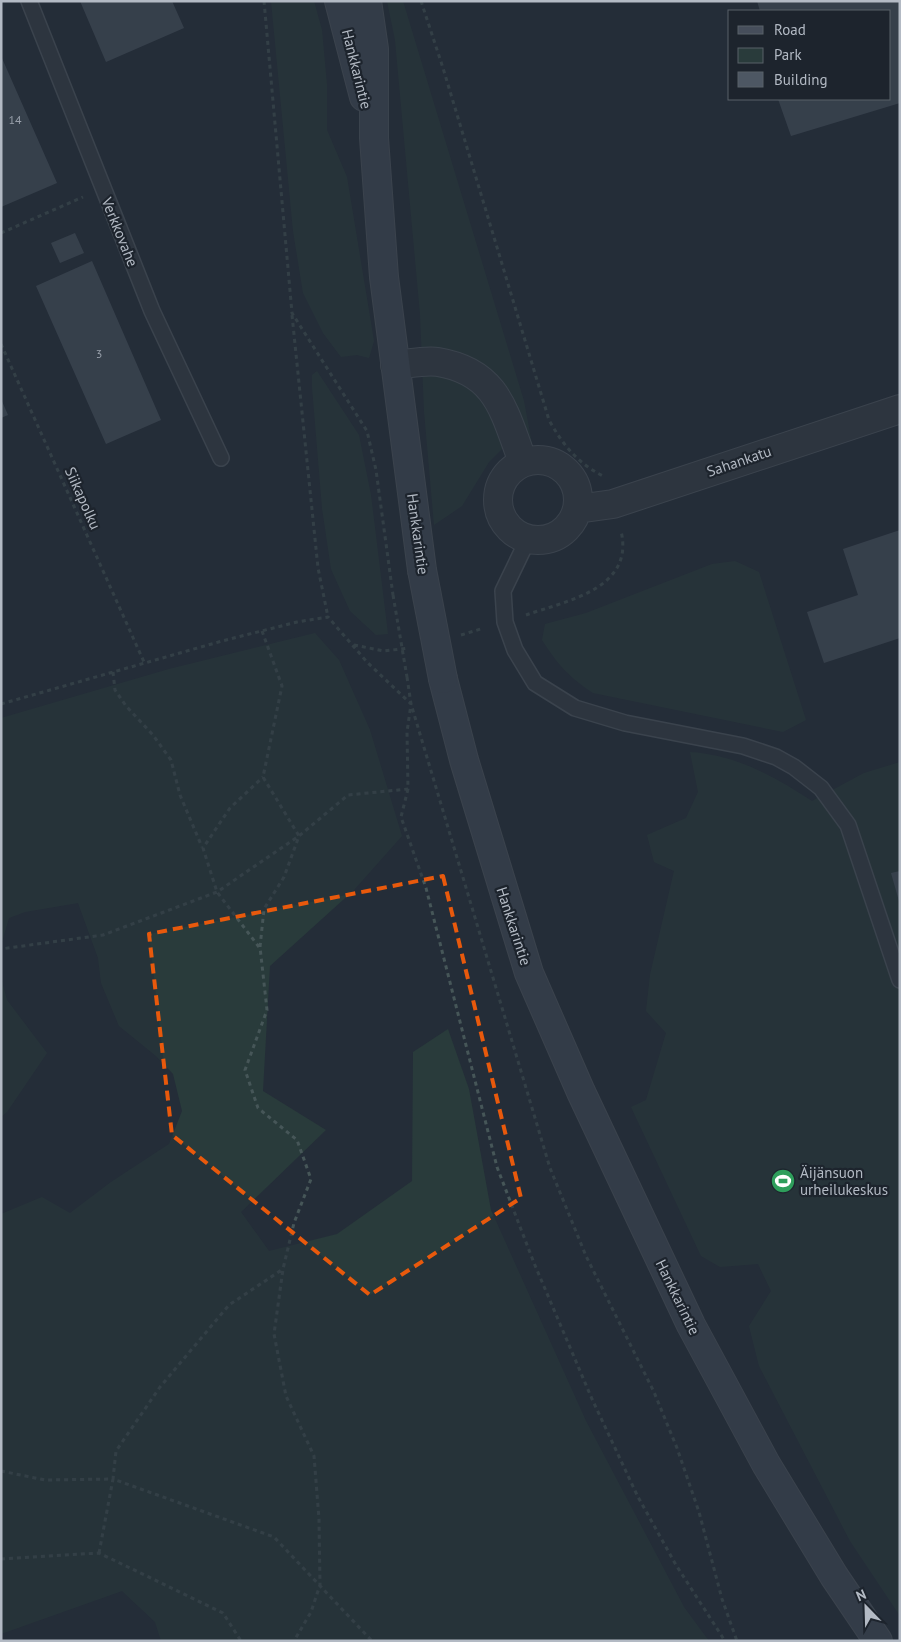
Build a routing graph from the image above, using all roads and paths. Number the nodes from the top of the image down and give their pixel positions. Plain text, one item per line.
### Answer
1 (29, 1) edge
2 (264, 1) edge
3 (339, 1) edge
4 (367, 1) edge
5 (421, 1) edge
6 (374, 138) junction
7 (102, 189) junction
8 (1, 233) edge
9 (292, 314) junction
10 (1, 344) edge
11 (396, 365) junction
12 (900, 409) edge
13 (221, 458) dead end
14 (523, 462) junction
15 (614, 474) dead end
16 (578, 510) junction
17 (528, 539) junction
18 (328, 617) junction
19 (262, 631) junction
20 (144, 662) junction
21 (113, 672) junction
22 (1, 704) edge
23 (412, 704) junction
24 (263, 777) junction
25 (408, 789) junction
26 (299, 836) junction
27 (202, 848) junction
28 (217, 892) junction
29 (260, 947) junction
30 (1, 949) edge
31 (900, 980) edge
32 (283, 1268) junction
33 (1, 1471) edge
34 (113, 1479) junction
35 (99, 1554) junction
36 (1, 1558) edge
37 (320, 1585) junction
38 (241, 1641) edge
39 (294, 1641) edge
40 (372, 1641) edge
41 (725, 1641) edge
42 (737, 1641) edge
43 (878, 1641) edge

1 - 7 lane, Verkkovahe
2 - 9 path
3 - 6 main road, Hankkarintie
4 - 6 main road, Hankkarintie
5 - 15 path
6 - 11 main road, Hankkarintie
7 - 8 path
7 - 13 lane, Verkkovahe
9 - 18 path
9 - 23 path, bridge
10 - 20 path, Siikapolku
11 - 14 street
11 - 43 main road, Hankkarintie, bridge
12 - 16 street, Sahankatu
14 - 16 street
14 - 17 street
16 - 17 street
17 - 31 lane
18 - 19 path
18 - 23 path
19 - 20 path
19 - 24 path
20 - 21 path
21 - 22 path
21 - 27 path
23 - 25 path
23 - 42 path
24 - 26 path
24 - 27 path
25 - 26 path
25 - 41 path
26 - 28 path
26 - 29 path
27 - 28 path
28 - 29 path
28 - 30 path
29 - 32 path
32 - 34 path
32 - 37 path
33 - 34 path
34 - 35 path
34 - 37 path
35 - 36 path
35 - 38 path
37 - 39 path
37 - 40 path

